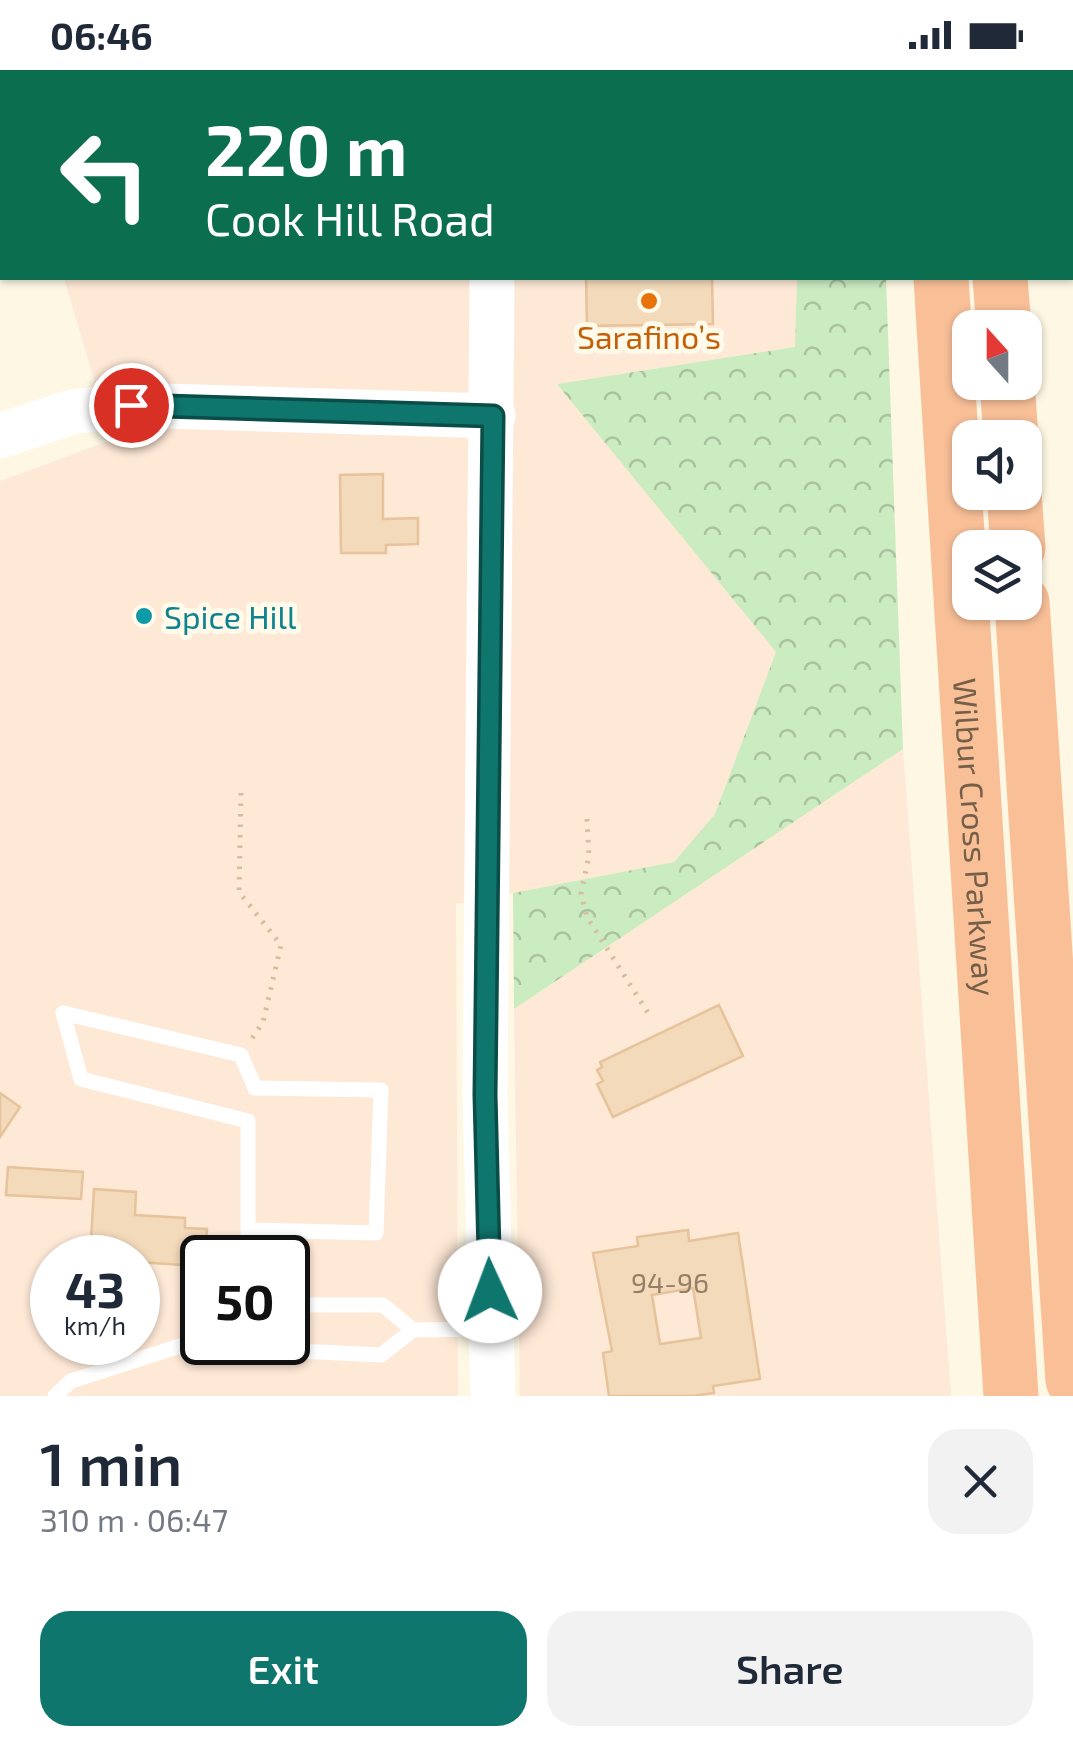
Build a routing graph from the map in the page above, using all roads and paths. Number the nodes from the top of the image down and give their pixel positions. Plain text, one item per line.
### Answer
1 (492, 280) edge
2 (940, 280) edge
3 (1000, 280) edge
4 (1003, 310) edge
5 (493, 416) junction
6 (0, 436) edge
7 (1023, 620) edge
8 (241, 793) dead end
9 (587, 819) dead end
10 (650, 1016) dead end
11 (263, 1022) dead end
12 (254, 1088) junction
13 (248, 1122) junction
14 (249, 1230) junction
15 (249, 1235) edge
16 (310, 1305) edge
17 (491, 1329) junction
18 (413, 1330) junction
19 (180, 1346) edge
20 (310, 1352) edge
21 (1073, 1380) edge
22 (55, 1396) edge
23 (492, 1396) edge
24 (1011, 1396) edge

1 - 5 main road
2 - 24 highway, Wilbur Cross Parkway
3 - 4 highway
5 - 6 main road
5 - 17 main road
7 - 21 highway, Wilbur Cross Parkway
8 - 11 path
9 - 10 path
12 - 13 lane
12 - 13 lane
12 - 14 lane
13 - 14 lane
14 - 15 lane
16 - 18 lane
17 - 18 lane
17 - 23 main road
18 - 20 lane
19 - 22 lane

